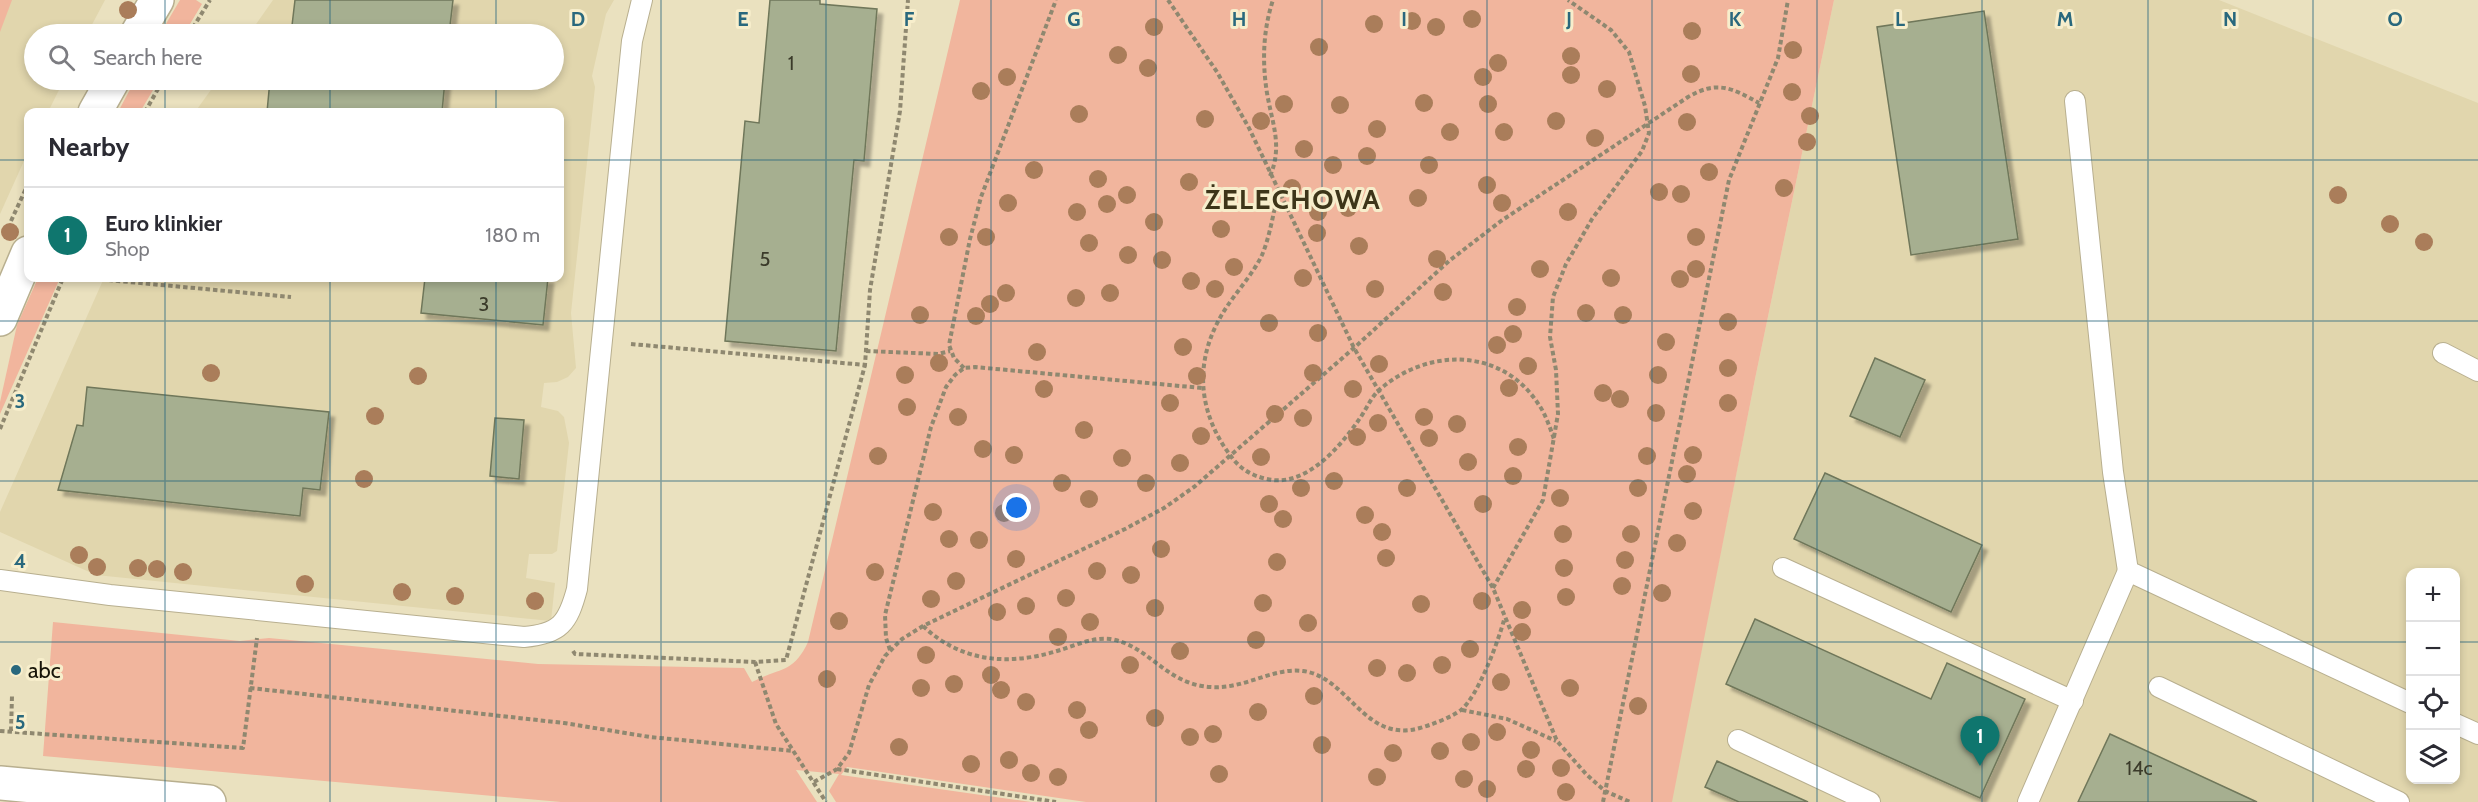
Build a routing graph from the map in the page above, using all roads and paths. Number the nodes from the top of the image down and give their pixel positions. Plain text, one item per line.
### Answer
1 (157, 0) edge
2 (210, 0) edge
3 (642, 0) edge
4 (908, 0) edge
5 (1056, 0) edge
6 (1168, 0) edge
7 (1273, 0) edge
8 (1568, 0) edge
9 (1788, 0) edge
10 (143, 24) edge
11 (195, 24) edge
12 (107, 90) edge
13 (157, 90) edge
14 (2075, 101) dead end
15 (1759, 103) junction
16 (97, 108) edge
17 (147, 108) edge
18 (1648, 124) junction
19 (1270, 177) junction
20 (24, 192) edge
21 (1278, 194) junction
22 (9, 224) dead end
23 (24, 262) edge
24 (61, 282) edge
25 (129, 282) edge
26 (291, 297) dead end
27 (0, 319) edge
28 (601, 341) junction
29 (1354, 348) junction
30 (866, 351) junction
31 (950, 351) junction
32 (2443, 353) dead end
33 (865, 365) junction
34 (964, 368) junction
35 (2478, 371) edge
36 (1202, 388) junction
37 (1378, 392) junction
38 (0, 429) edge
39 (1554, 438) junction
40 (1230, 455) junction
41 (1783, 568) dead end
42 (2128, 571) junction
43 (0, 580) edge
44 (1493, 588) junction
45 (1505, 620) junction
46 (923, 626) junction
47 (558, 628) junction
48 (256, 644) dead end
49 (890, 650) junction
50 (755, 662) junction
51 (2159, 687) dead end
52 (250, 688) junction
53 (12, 696) dead end
54 (2073, 701) junction
55 (2406, 701) edge
56 (1461, 710) junction
57 (2460, 726) edge
58 (0, 731) edge
59 (11, 731) junction
60 (2478, 734) edge
61 (1738, 740) dead end
62 (1557, 741) junction
63 (793, 751) junction
64 (837, 769) junction
65 (0, 783) edge
66 (814, 783) junction
67 (1605, 790) junction
68 (209, 802) edge
69 (826, 802) edge
70 (1056, 802) edge
71 (1603, 802) edge
72 (1630, 802) edge
73 (1870, 802) edge
74 (2028, 802) edge
75 (2399, 802) edge

1 - 10 street
2 - 11 path
3 - 28 lane
4 - 30 path
5 - 31 path
6 - 19 path
7 - 19 path
8 - 18 path
9 - 15 path
12 - 16 street
13 - 17 path
14 - 42 lane
15 - 18 path
15 - 67 path
18 - 29 path
18 - 39 path
19 - 21 path
20 - 22 path
21 - 29 path
21 - 36 path
23 - 27 street
24 - 38 path
25 - 26 path
28 - 33 path
28 - 47 lane
29 - 37 path
29 - 40 path
30 - 31 path
30 - 33 path
31 - 34 path
32 - 35 lane
33 - 50 path
34 - 36 path
34 - 49 path
36 - 40 path
37 - 39 path
37 - 40 path
37 - 44 path
39 - 44 path
40 - 46 path
41 - 54 lane
42 - 54 lane
42 - 55 lane
43 - 47 lane
44 - 45 path
45 - 56 path
45 - 62 path
46 - 49 path
46 - 56 path
47 - 50 path
48 - 52 path
49 - 64 path
50 - 63 path
51 - 75 lane
52 - 59 path
52 - 63 path
53 - 59 path
54 - 74 lane
56 - 62 path
57 - 60 lane
58 - 59 path
61 - 73 lane
62 - 67 path
63 - 66 path
64 - 66 path
64 - 70 path
65 - 68 street
66 - 69 path
67 - 71 path
67 - 72 path

